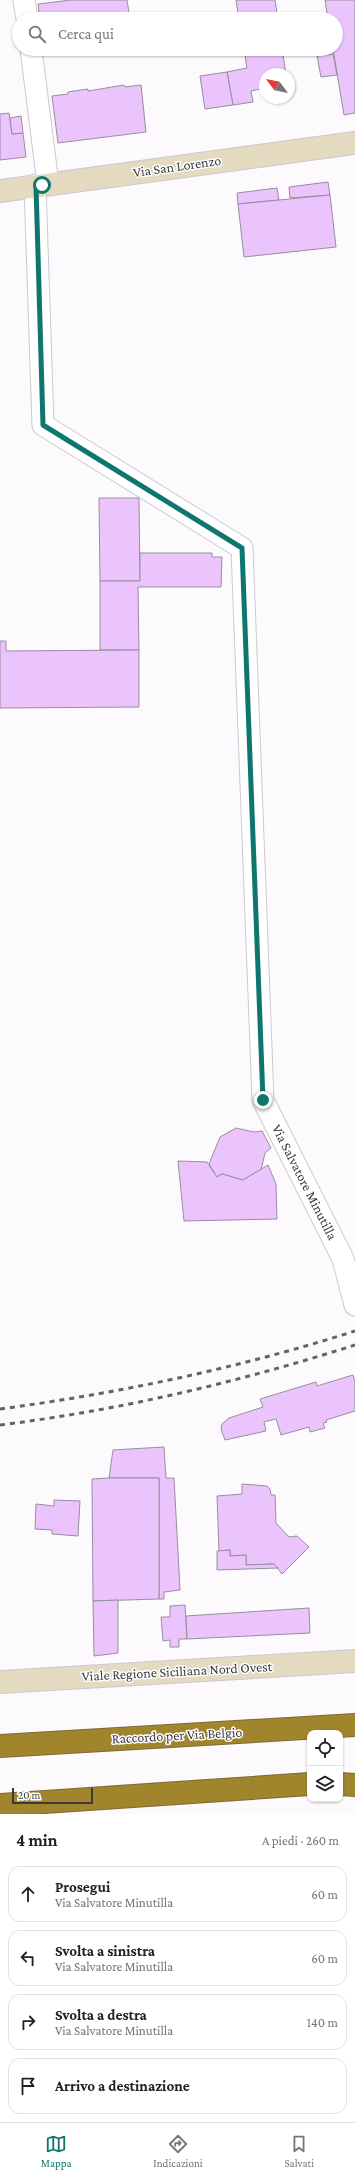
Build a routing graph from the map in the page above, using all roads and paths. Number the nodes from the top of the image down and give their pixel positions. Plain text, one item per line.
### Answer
1 (24, 0) edge
2 (26, 12) edge
3 (32, 56) edge
4 (355, 143) edge
5 (42, 185) junction
6 (0, 191) edge
7 (355, 1305) edge
8 (355, 1661) edge
9 (0, 1682) edge
10 (349, 1725) edge
11 (0, 1746) edge
12 (355, 1781) edge
13 (343, 1783) edge
14 (343, 1783) edge
15 (307, 1784) edge
16 (355, 1785) edge
17 (0, 1805) edge

1 - 2 street
3 - 5 street
4 - 5 street, Via San Lorenzo
5 - 6 street, Via San Lorenzo
5 - 7 street, Via Salvatore Minutilla
8 - 9 street, Viale Regione Siciliana Nord Ovest
10 - 11 highway, Raccordo per Via Belgio
12 - 13 highway
14 - 16 highway
15 - 17 highway

